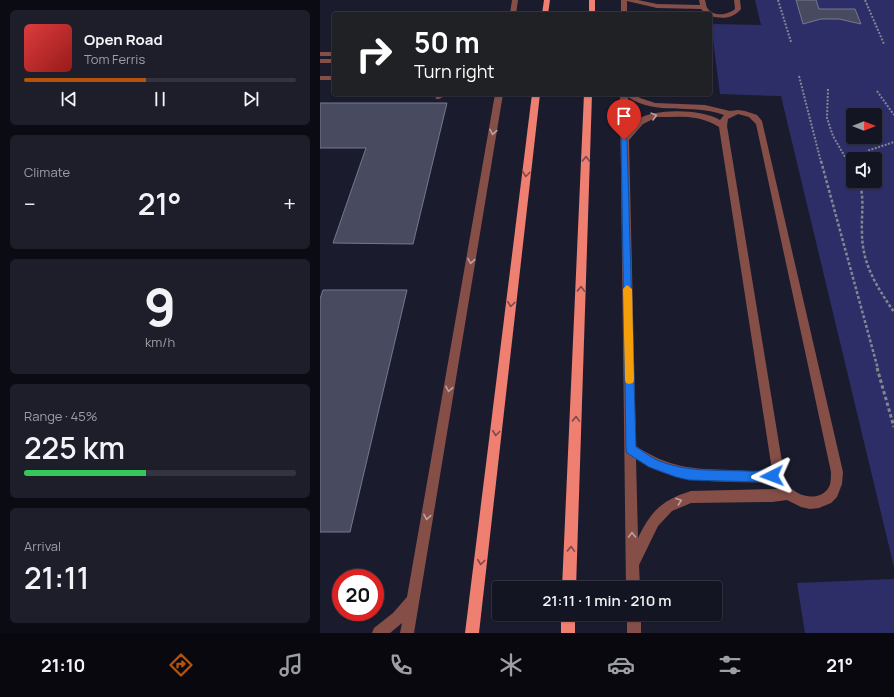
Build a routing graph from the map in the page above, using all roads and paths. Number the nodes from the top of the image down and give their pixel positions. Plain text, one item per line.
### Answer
1 (515, 0) edge
2 (546, 0) edge
3 (592, 0) edge
4 (624, 0) edge
5 (629, 0) edge
6 (737, 0) edge
7 (778, 0) edge
8 (865, 0) edge
9 (704, 6) edge
10 (513, 12) edge
11 (545, 12) edge
12 (592, 12) edge
13 (624, 12) edge
14 (664, 12) edge
15 (790, 42) dead end
16 (884, 44) dead end
17 (320, 54) edge
18 (332, 54) edge
19 (320, 61) edge
20 (332, 61) edge
21 (799, 76) dead end
22 (320, 78) edge
23 (331, 78) edge
24 (828, 89) dead end
25 (877, 91) dead end
26 (499, 96) edge
27 (536, 96) edge
28 (588, 96) edge
29 (624, 96) edge
30 (632, 96) edge
31 (729, 114) junction
32 (894, 115) edge
33 (723, 126) junction
34 (624, 140) junction
35 (894, 142) edge
36 (865, 152) edge
37 (846, 159) edge
38 (861, 188) edge
39 (894, 312) edge
40 (894, 427) edge
41 (631, 449) junction
42 (779, 474) junction
43 (790, 494) junction
44 (633, 564) junction
45 (569, 581) edge
46 (633, 581) edge
47 (413, 599) junction
48 (568, 621) edge
49 (634, 621) edge
50 (379, 633) edge
51 (407, 633) edge
52 (472, 633) edge
53 (568, 633) edge
54 (634, 633) edge

1 - 10 street
2 - 11 main road
3 - 12 main road
4 - 13 street
5 - 9 street
6 - 9 street
7 - 15 path
8 - 16 path
9 - 14 street
17 - 18 street
19 - 20 street
21 - 40 path
22 - 23 street
24 - 37 path
25 - 32 path
26 -> 47 street
27 -> 52 main road
45 -> 28 main road
29 - 34 street
30 - 31 street
31 - 33 street
31 - 43 street
34 -> 33 street
33 - 42 street
34 - 41 street
35 - 36 path
38 - 39 path
41 - 42 street
44 -> 41 street
42 - 43 street
44 -> 43 street
44 - 46 street
47 - 50 street
47 - 51 street
48 - 53 main road
49 - 54 street

